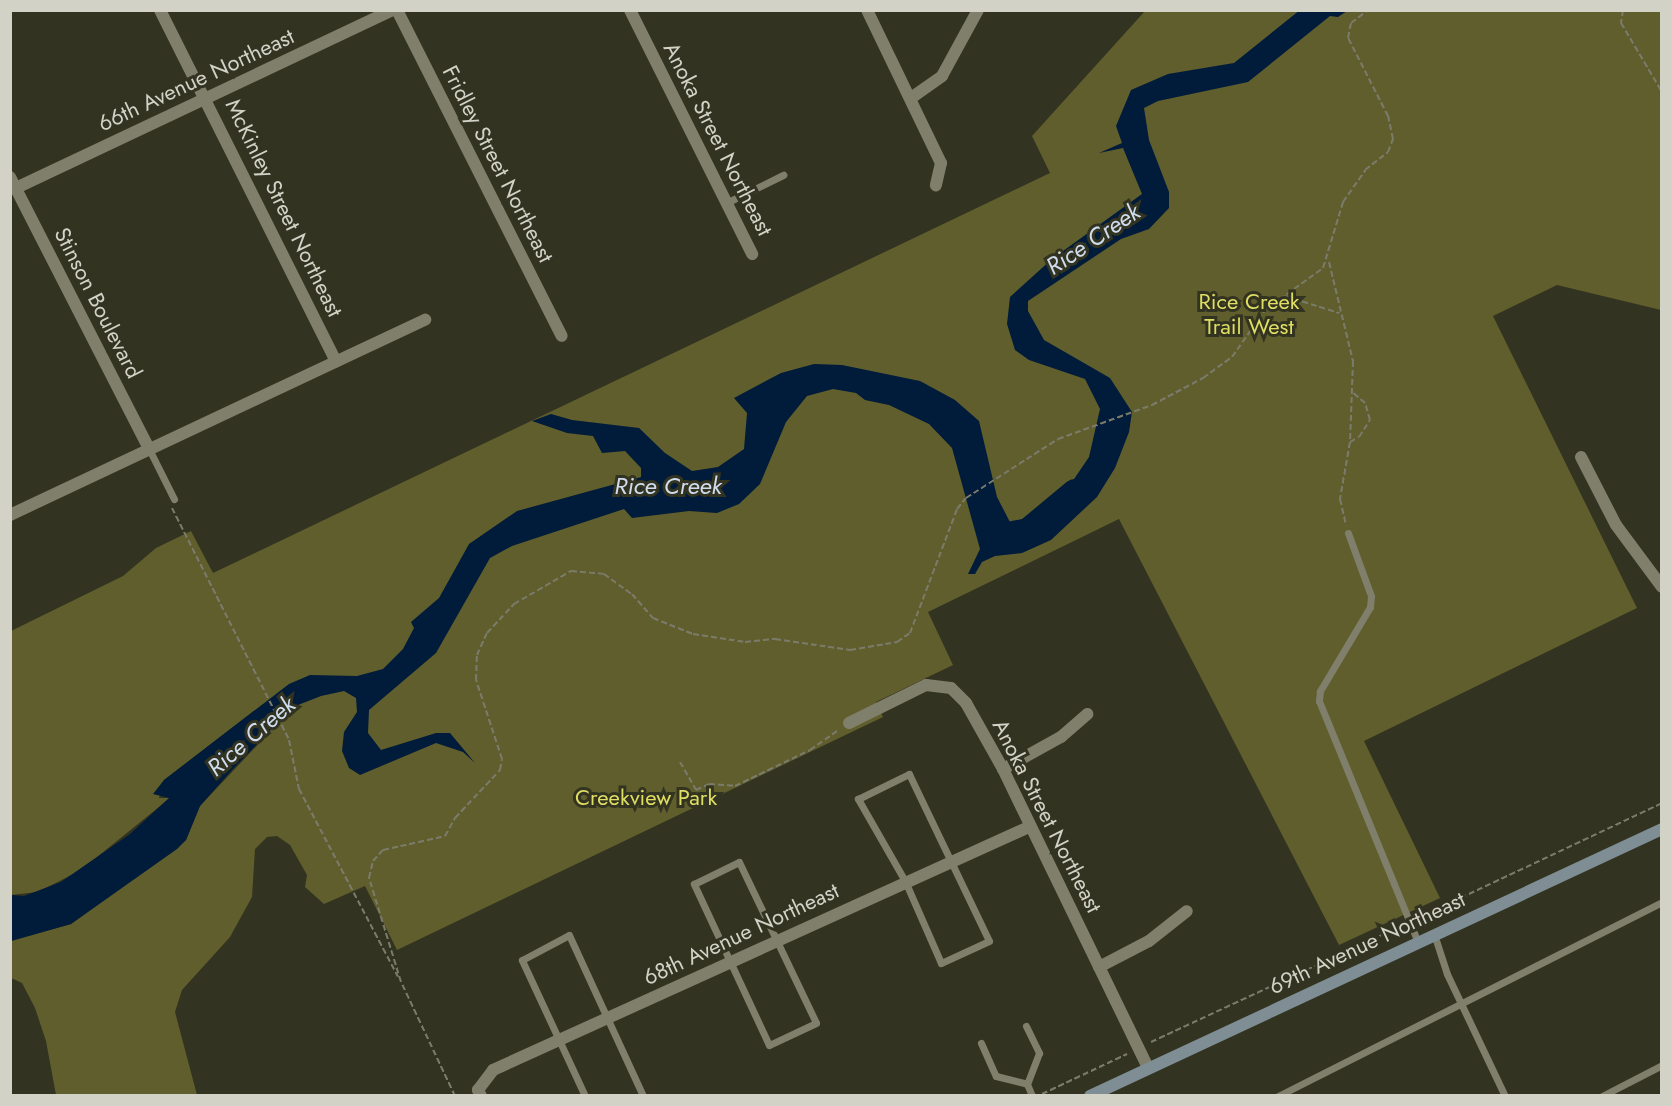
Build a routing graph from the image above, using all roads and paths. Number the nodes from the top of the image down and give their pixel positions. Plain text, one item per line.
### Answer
1 (160, 10) edge
2 (395, 10) edge
3 (630, 10) edge
4 (867, 10) edge
5 (978, 10) edge
6 (1368, 10) edge
7 (1623, 10) edge
8 (1662, 92) edge
9 (206, 98) junction
10 (911, 98) junction
11 (783, 175) dead end
12 (13, 182) edge
13 (936, 185) dead end
14 (726, 203) junction
15 (752, 254) dead end
16 (1329, 260) junction
17 (1284, 296) junction
18 (1339, 314) junction
19 (425, 320) dead end
20 (562, 336) dead end
21 (336, 361) junction
22 (1351, 391) junction
23 (1350, 442) junction
24 (149, 449) junction
25 (1581, 457) dead end
26 (174, 499) joint
27 (10, 514) edge
28 (1348, 533) joint
29 (1662, 587) edge
30 (1088, 714) dead end
31 (849, 723) joint
32 (680, 762) dead end
33 (1003, 769) junction
34 (1029, 827) junction
35 (1662, 829) edge
36 (951, 860) junction
37 (905, 880) junction
38 (1662, 902) edge
39 (1187, 911) dead end
40 (1434, 934) junction
41 (778, 941) junction
42 (1418, 942) junction
43 (732, 962) junction
44 (1099, 967) junction
45 (401, 982) junction
46 (1461, 1002) junction
47 (608, 1019) junction
48 (1026, 1026) dead end
49 (560, 1041) junction
50 (981, 1043) dead end
51 (1132, 1052) dead end
52 (1662, 1065) edge
53 (1148, 1068) junction
54 (1027, 1084) junction
55 (479, 1092) edge
56 (455, 1095) edge
57 (585, 1095) edge
58 (643, 1095) edge
59 (1032, 1095) edge
60 (1039, 1095) edge
61 (1090, 1095) edge
62 (1278, 1095) edge
63 (1505, 1095) edge
64 (1602, 1095) edge

1 - 9 street, McKinley Street Northeast
2 - 9 street, 66th Avenue Northeast
2 - 20 street, Fridley Street Northeast
3 - 14 street, Anoka Street Northeast
4 - 10 street
5 - 10 street
6 - 16 path
7 - 8 path
9 - 12 street, 66th Avenue Northeast
9 - 21 street, McKinley Street Northeast
10 - 13 street
11 - 14 lane
12 - 24 street, Stinson Boulevard
14 - 15 street, Anoka Street Northeast
16 - 17 path
16 - 18 path
17 - 18 path
17 - 45 path
18 - 22 path
19 - 21 street
21 - 24 street
22 - 23 path
22 - 23 path
23 - 28 path
24 - 26 lane
24 - 27 street
25 - 29 street
26 - 45 path
28 - 42 lane
30 - 33 street
31 - 32 path
31 - 33 street, Anoka Street Northeast
33 - 34 street, Anoka Street Northeast
34 - 36 street, 68th Avenue Northeast
34 - 44 street, Anoka Street Northeast
35 - 40 street, 69th Avenue Northeast
36 - 37 street, 68th Avenue Northeast
36 - 37 lane
36 - 37 lane
37 - 41 street, 68th Avenue Northeast
38 - 46 lane
39 - 44 street
40 - 42 street, 69th Avenue Northeast
40 - 46 lane
41 - 43 street, 68th Avenue Northeast
41 - 43 lane
41 - 43 lane
42 - 53 street, 69th Avenue Northeast
43 - 47 street, 68th Avenue Northeast
44 - 53 street, Anoka Street Northeast
45 - 56 path
46 - 62 lane
46 - 63 lane
47 - 49 street, 68th Avenue Northeast
47 - 49 lane
47 - 58 lane
48 - 54 lane
49 - 55 street, 68th Avenue Northeast
49 - 57 lane
50 - 54 lane
51 - 60 path
52 - 64 lane
53 - 61 street, 69th Avenue Northeast
54 - 59 lane

